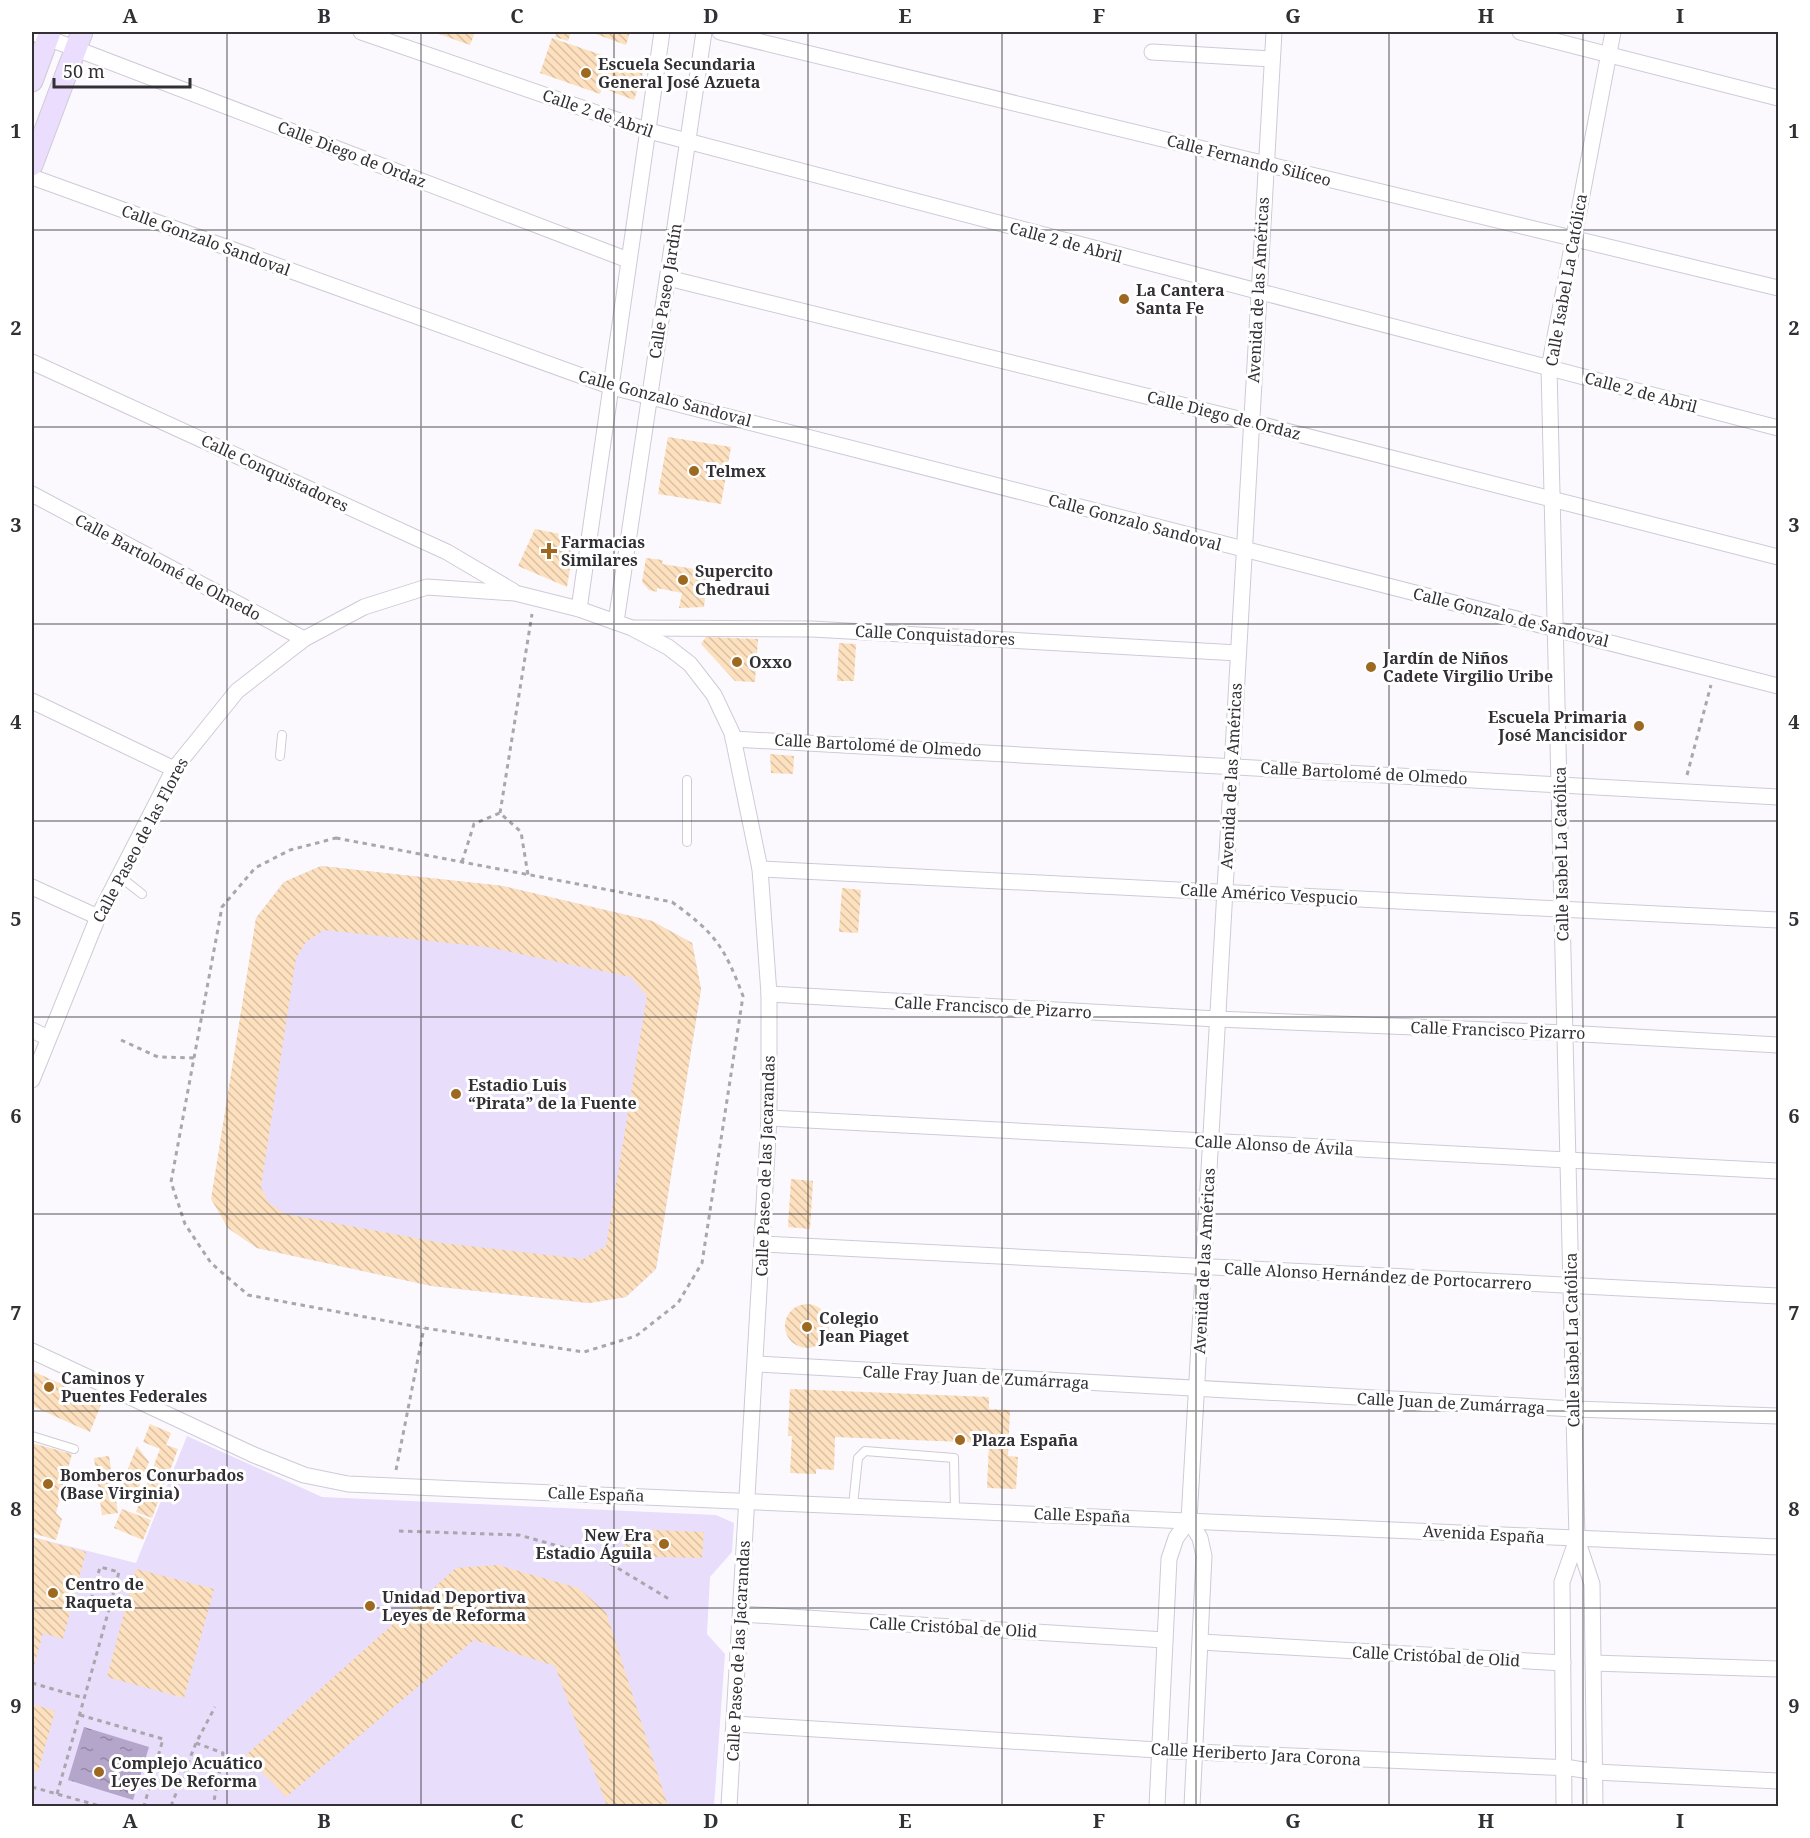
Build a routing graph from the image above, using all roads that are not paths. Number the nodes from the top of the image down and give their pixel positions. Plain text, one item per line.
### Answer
1 (361, 32) edge
2 (662, 32) edge
3 (704, 32) edge
4 (720, 32) edge
5 (1274, 32) edge
6 (1520, 32) edge
7 (1613, 32) edge
8 (43, 33) edge
9 (79, 40) edge
10 (1152, 52) dead end
11 (1609, 54) junction
12 (1272, 59) junction
13 (32, 81) edge
14 (1779, 98) edge
15 (648, 131) junction
16 (686, 141) junction
17 (1264, 164) junction
18 (32, 165) edge
19 (32, 177) edge
20 (1573, 238) junction
21 (628, 260) junction
22 (668, 278) junction
23 (1779, 288) edge
24 (1259, 293) junction
25 (32, 362) edge
26 (1549, 368) junction
27 (612, 387) junction
28 (648, 396) junction
29 (1251, 422) junction
30 (1779, 428) edge
31 (32, 494) edge
32 (1552, 499) junction
33 (1244, 550) junction
34 (1779, 557) edge
35 (515, 592) junction
36 (579, 609) junction
37 (616, 622) junction
38 (632, 628) junction
39 (1555, 628) junction
40 (304, 639) junction
41 (1238, 652) junction
42 (1779, 686) edge
43 (32, 700) edge
44 (282, 735) dead end
45 (733, 739) junction
46 (280, 756) dead end
47 (1232, 765) junction
48 (174, 769) junction
49 (687, 780) dead end
50 (1559, 784) junction
51 (1779, 797) edge
52 (687, 842) dead end
53 (760, 869) junction
54 (118, 875) junction
55 (32, 887) edge
56 (1225, 892) junction
57 (142, 894) dead end
58 (1562, 910) junction
59 (98, 916) junction
60 (1779, 920) edge
61 (769, 994) junction
62 (1217, 1019) junction
63 (32, 1030) edge
64 (1565, 1033) junction
65 (48, 1038) junction
66 (1779, 1045) edge
67 (32, 1080) edge
68 (769, 1118) junction
69 (1210, 1142) junction
70 (1568, 1160) junction
71 (1779, 1171) edge
72 (763, 1244) junction
73 (1203, 1267) junction
74 (1571, 1286) junction
75 (1779, 1296) edge
76 (32, 1351) edge
77 (756, 1364) junction
78 (1196, 1389) junction
79 (1574, 1409) junction
80 (1779, 1416) edge
81 (32, 1436) edge
82 (74, 1449) dead end
83 (746, 1501) junction
84 (854, 1505) junction
85 (955, 1510) junction
86 (1189, 1520) junction
87 (1577, 1539) junction
88 (1779, 1547) edge
89 (741, 1614) junction
90 (1165, 1640) junction
91 (1201, 1642) junction
92 (1563, 1663) junction
93 (1593, 1663) junction
94 (1779, 1669) edge
95 (734, 1724) junction
96 (1158, 1750) junction
97 (1195, 1752) junction
98 (1564, 1768) junction
99 (1595, 1772) junction
100 (1779, 1781) edge
101 (729, 1806) edge
102 (1157, 1806) edge
103 (1192, 1806) edge
104 (1564, 1806) edge
105 (1595, 1806) edge

1 - 15 street, Calle 2 de Abril
2 - 15 street
3 - 16 street, Calle Paseo Jardín
4 - 17 street, Calle Fernando Silíceo
5 - 12 street, Avenida de las Américas
6 - 11 street
7 - 11 street, Calle Isabel La Católica
8 - 9 street, Calle Diego de Ordaz
8 - 13 main road
9 - 18 main road
9 - 21 street, Calle Diego de Ordaz
10 - 12 street
11 - 14 street
11 - 20 street, Calle Isabel La Católica
12 - 17 street, Avenida de las Américas
15 - 16 street, Calle 2 de Abril
15 - 21 street
16 - 22 street, Calle Paseo Jardín
16 - 24 street, Calle 2 de Abril
17 - 20 street, Calle Fernando Silíceo
17 - 24 street, Avenida de las Américas
19 - 27 street, Calle Gonzalo Sandoval
20 - 23 street, Calle Fernando Silíceo
20 - 26 street, Calle Isabel La Católica
21 - 27 street
22 - 28 street, Calle Paseo Jardín
22 - 29 street, Calle Diego de Ordaz
24 - 26 street, Calle 2 de Abril
24 - 29 street, Avenida de las Américas
25 - 35 street, Calle Conquistadores
26 - 30 street, Calle 2 de Abril
26 - 32 street, Calle Isabel La Católica
27 - 28 street, Calle Gonzalo Sandoval
27 - 36 street
28 - 33 street, Calle Gonzalo Sandoval
28 - 37 street, Calle Paseo Jardín
29 - 32 street, Calle Diego de Ordaz
29 - 33 street, Avenida de las Américas
31 - 40 street, Calle Bartolomé de Olmedo
32 - 34 street, Calle Diego de Ordaz
32 - 39 street, Calle Isabel La Católica
33 - 39 street, Calle Gonzalo de Sandoval
33 - 41 street, Avenida de las Américas
35 - 36 street, Calle Paseo de las Flores
35 - 40 street, Calle Paseo de las Flores
36 - 37 street, Calle Paseo de las Jacarandas
37 - 38 street, Calle Paseo de las Jacarandas
38 - 41 street, Calle Conquistadores
38 - 45 street, Calle Paseo de las Jacarandas
39 - 42 street, Calle Gonzalo de Sandoval
39 - 50 street, Calle Isabel La Católica
40 - 48 street, Calle Paseo de las Flores
41 - 47 street, Avenida de las Américas
43 - 48 street
44 - 46 lane
45 - 47 street, Calle Bartolomé de Olmedo
45 - 53 street, Calle Paseo de las Jacarandas
47 - 50 street, Calle Bartolomé de Olmedo
47 - 56 street, Avenida de las Américas
48 - 54 street, Calle Paseo de las Flores
49 - 52 lane
50 - 51 street, Calle Bartolomé de Olmedo
50 - 58 street, Calle Isabel La Católica
53 - 56 street, Calle Américo Vespucio
53 - 61 street, Calle Paseo de las Jacarandas
54 - 57 lane
54 - 59 street, Calle Paseo de las Flores
55 - 59 street
56 - 58 street, Calle Américo Vespucio
56 - 62 street, Avenida de las Américas
58 - 60 street, Calle Américo Vespucio
58 - 64 street, Calle Isabel La Católica
59 - 65 street, Calle Paseo de las Flores
61 - 62 street, Calle Francisco de Pizarro
61 - 68 street, Calle Paseo de las Jacarandas
62 - 64 street, Calle Francisco Pizarro
62 - 69 street, Avenida de las Américas
63 - 65 street
64 - 66 street, Calle Francisco Pizarro
64 - 70 street, Calle Isabel La Católica
65 - 67 street, Calle Paseo de las Flores
68 - 69 street, Calle Alonso de Ávila
68 - 72 street, Calle Paseo de las Jacarandas
69 - 70 street, Calle Alonso de Ávila
69 - 73 street, Avenida de las Américas
70 - 71 street, Calle Alonso de Ávila
70 - 74 street, Calle Isabel La Católica
72 - 73 street, Calle Alonso Hernández de Portocarrero
72 - 77 street, Calle Paseo de las Jacarandas
73 - 74 street, Calle Alonso Hernández de Portocarrero
73 - 78 street, Avenida de las Américas
74 - 75 street, Calle Alonso Hernández de Portocarrero
74 - 79 street, Calle Isabel La Católica
76 - 83 street, Calle España
77 - 78 street, Calle Fray Juan de Zumárraga
77 - 83 street, Calle Paseo de las Jacarandas
78 - 79 street, Calle Juan de Zumárraga
78 - 86 street, Avenida de las Américas
79 - 80 street, Calle Juan de Zumárraga
79 - 87 street, Calle Isabel La Católica
81 - 82 lane
83 - 84 street, Calle España
83 - 89 street, Calle Paseo de las Jacarandas
84 - 85 street, Calle España
84 - 85 lane
85 - 86 street, Calle España
86 - 87 street, Avenida España
86 - 90 street, Avenida de las Américas
86 - 91 street, Avenida de las Américas
87 - 88 street, Avenida España
87 - 92 street, Calle Isabel La Católica
87 - 93 street, Calle Isabel La Católica
89 - 90 street, Calle Cristóbal de Olid
89 - 95 street, Calle Paseo de las Jacarandas
90 - 96 street, Avenida de las Américas
91 - 92 street, Calle Cristóbal de Olid
91 - 97 street, Avenida de las Américas
92 - 98 street, Calle Isabel La Católica
93 - 94 street
93 - 99 street, Calle Isabel La Católica
95 - 96 street, Calle Heriberto Jara Corona
95 - 101 street, Calle Paseo de las Jacarandas
96 - 97 street, Calle Heriberto Jara Corona
96 - 102 street, Avenida de las Américas
97 - 98 street, Calle Heriberto Jara Corona
97 - 103 street, Avenida de las Américas
98 - 99 street, Calle Heriberto Jara Corona
98 - 104 street, Calle Isabel La Católica
99 - 100 street, Calle Heriberto Jara Corona
99 - 105 street, Calle Isabel La Católica

